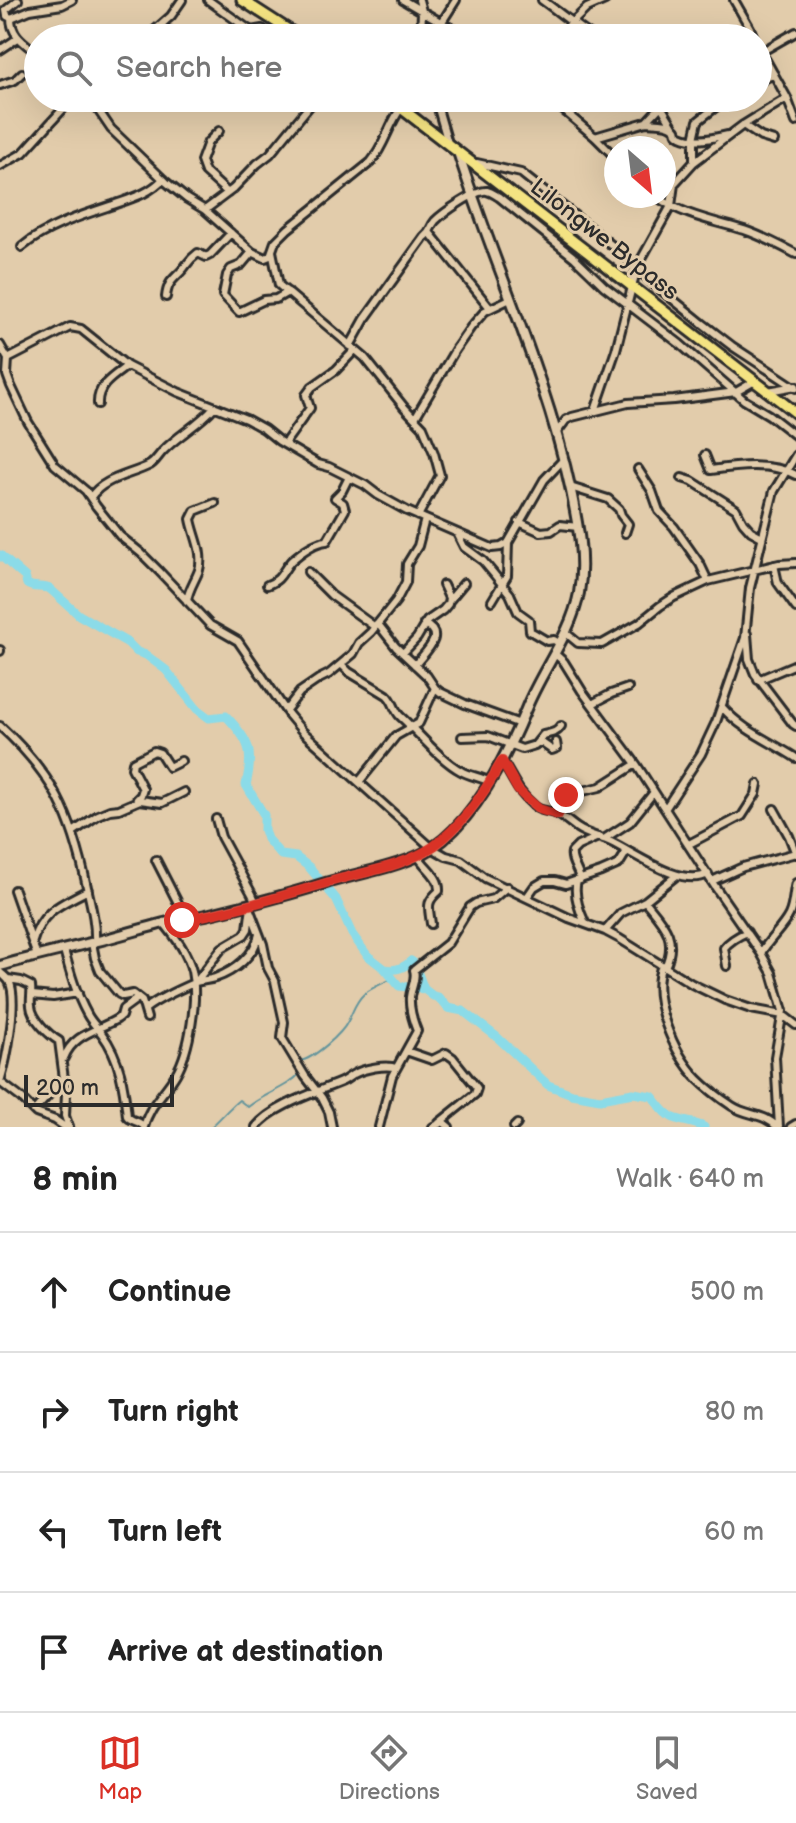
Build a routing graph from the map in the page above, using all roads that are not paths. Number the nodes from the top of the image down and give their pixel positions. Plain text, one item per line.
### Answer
1 (18, 0) edge
2 (72, 0) edge
3 (182, 0) edge
4 (208, 0) edge
5 (242, 0) edge
6 (403, 0) edge
7 (419, 0) edge
8 (456, 0) edge
9 (542, 0) edge
10 (604, 0) edge
11 (615, 0) edge
12 (734, 0) edge
13 (422, 11) junction
14 (3, 12) edge
15 (11, 18) junction
16 (442, 22) junction
17 (162, 24) edge
18 (241, 24) edge
19 (279, 24) edge
20 (422, 24) edge
21 (445, 24) edge
22 (571, 24) joint
23 (748, 24) edge
24 (796, 32) edge
25 (18, 38) junction
26 (24, 43) edge
27 (772, 43) edge
28 (0, 50) edge
29 (772, 71) edge
30 (22, 73) dead end
31 (774, 74) joint
32 (0, 85) edge
33 (787, 98) junction
34 (772, 106) edge
35 (60, 112) edge
36 (99, 112) edge
37 (304, 112) edge
38 (398, 112) edge
39 (406, 112) edge
40 (439, 112) edge
41 (566, 112) edge
42 (655, 112) edge
43 (665, 112) edge
44 (709, 112) edge
45 (761, 112) edge
46 (646, 122) junction
47 (796, 122) edge
48 (743, 125) junction
49 (673, 126) junction
50 (219, 131) dead end
51 (730, 135) junction
52 (595, 137) junction
53 (694, 139) junction
54 (774, 141) dead end
55 (448, 143) junction
56 (604, 146) edge
57 (458, 151) junction
58 (473, 162) junction
59 (694, 162) junction
60 (0, 166) edge
61 (163, 179) junction
62 (676, 182) edge
63 (228, 193) junction
64 (472, 196) junction
65 (670, 208) edge
66 (676, 208) edge
67 (205, 210) junction
68 (231, 233) junction
69 (430, 233) junction
70 (22, 247) dead end
71 (272, 251) junction
72 (252, 252) junction
73 (796, 254) edge
74 (637, 267) junction
75 (632, 285) junction
76 (288, 292) junction
77 (166, 297) dead end
78 (510, 299) junction
79 (627, 304) junction
80 (490, 308) junction
81 (0, 345) edge
82 (352, 348) junction
83 (8, 359) junction
84 (127, 366) junction
85 (755, 381) junction
86 (795, 387) edge
87 (768, 391) junction
88 (736, 392) junction
89 (98, 404) dead end
90 (214, 407) junction
91 (595, 411) junction
92 (796, 413) edge
93 (415, 418) junction
94 (557, 432) junction
95 (796, 436) edge
96 (286, 445) junction
97 (705, 455) dead end
98 (796, 455) edge
99 (564, 459) junction
100 (638, 469) dead end
101 (786, 470) junction
102 (796, 475) edge
103 (349, 477) junction
104 (682, 478) dead end
105 (570, 487) junction
106 (91, 497) junction
107 (215, 503) dead end
108 (422, 518) junction
109 (519, 522) junction
110 (578, 527) junction
111 (456, 532) junction
112 (625, 533) dead end
113 (762, 537) junction
114 (508, 543) junction
115 (488, 547) junction
116 (483, 561) junction
117 (796, 563) edge
118 (774, 565) junction
119 (753, 571) junction
120 (308, 572) dead end
121 (708, 581) junction
122 (464, 583) dead end
123 (267, 585) dead end
124 (443, 585) dead end
125 (503, 585) junction
126 (187, 601) junction
127 (449, 601) junction
128 (492, 601) dead end
129 (796, 608) edge
130 (424, 624) junction
131 (376, 625) junction
132 (746, 627) junction
133 (566, 633) junction
134 (560, 644) junction
135 (403, 653) junction
136 (554, 653) junction
137 (341, 664) junction
138 (796, 664) edge
139 (415, 665) junction
140 (758, 680) junction
141 (435, 688) junction
142 (628, 688) dead end
143 (592, 704) junction
144 (722, 707) junction
145 (286, 710) junction
146 (520, 724) junction
147 (0, 726) edge
148 (561, 726) dead end
149 (796, 726) edge
150 (413, 727) junction
151 (462, 737) dead end
152 (556, 742) dead end
153 (537, 743) junction
154 (511, 744) junction
155 (796, 758) edge
156 (181, 761) dead end
157 (502, 761) junction
158 (636, 764) junction
159 (359, 782) junction
160 (490, 782) junction
161 (758, 784) dead end
162 (184, 792) dead end
163 (654, 792) junction
164 (134, 801) junction
165 (665, 809) junction
166 (774, 809) dead end
167 (558, 815) junction
168 (216, 819) dead end
169 (73, 832) junction
170 (601, 838) junction
171 (689, 844) junction
172 (432, 848) junction
173 (627, 851) junction
174 (796, 854) edge
175 (418, 856) junction
176 (156, 860) dead end
177 (677, 875) junction
178 (710, 877) junction
179 (578, 880) junction
180 (796, 883) edge
181 (507, 887) junction
182 (14, 890) dead end
183 (88, 890) junction
184 (527, 897) junction
185 (645, 901) junction
186 (251, 906) junction
187 (794, 910) edge
188 (182, 920) junction
189 (164, 923) junction
190 (431, 924) dead end
191 (586, 924) junction
192 (605, 931) junction
193 (747, 932) junction
194 (259, 934) junction
195 (33, 941) junction
196 (94, 942) junction
197 (64, 950) junction
198 (761, 953) junction
199 (37, 956) junction
200 (0, 966) edge
201 (664, 966) junction
202 (727, 966) dead end
203 (0, 972) edge
204 (8, 979) junction
205 (194, 983) junction
206 (78, 993) junction
207 (32, 995) junction
208 (138, 998) junction
209 (145, 1009) junction
210 (783, 1015) junction
211 (147, 1018) dead end
212 (796, 1025) edge
213 (97, 1028) junction
214 (406, 1051) junction
215 (62, 1066) junction
216 (396, 1068) junction
217 (63, 1079) junction
218 (0, 1082) edge
219 (317, 1090) junction
220 (34, 1111) junction
221 (796, 1124) edge
222 (436, 1125) edge
223 (144, 1126) edge
224 (67, 1127) edge
225 (256, 1127) edge
226 (332, 1127) edge
227 (379, 1127) edge
228 (449, 1127) edge
229 (778, 1127) edge
230 (791, 1127) edge

1 - 14 street
2 - 15 street
3 - 17 street
4 - 18 street
5 - 19 main road
6 - 13 street
7 - 13 street
8 - 16 street
9 - 22 street
10 - 11 street
10 - 22 street
12 - 23 street
13 - 16 street
13 - 20 street
14 - 15 street
15 - 25 street
16 - 21 street
24 - 27 street
25 - 26 street
25 - 28 street
29 - 31 street
30 - 32 street
31 - 33 street
33 - 34 street
33 - 47 street
35 - 60 street
36 - 61 street
37 - 63 street
38 - 71 street
39 - 55 main road, Lilongwe Bypass
40 - 55 street
41 - 52 street
42 - 46 street
43 - 49 street
44 - 53 street
45 - 48 street
46 - 49 street
46 - 52 street
48 - 51 street
48 - 54 street
49 - 53 street
50 - 63 street
51 - 53 street
51 - 59 street
52 - 56 street
53 - 59 street
55 - 57 main road, Lilongwe Bypass
57 - 58 main road, Lilongwe Bypass
57 - 64 street
58 - 74 street
58 - 75 main road, Lilongwe Bypass
59 - 62 street
61 - 67 street
61 - 70 street
63 - 67 street
64 - 69 street
64 - 78 street
64 - 79 street
65 - 74 street
66 - 73 street
67 - 68 street
68 - 72 street
68 - 77 street
69 - 80 street
69 - 82 street
71 - 72 street
71 - 76 street
72 - 76 street
74 - 75 street
74 - 86 street
75 - 79 street
75 - 85 main road, Lilongwe Bypass
76 - 82 street
78 - 80 street
78 - 94 street
79 - 88 street
79 - 91 street
80 - 93 street
81 - 83 street
82 - 93 street
82 - 96 street
83 - 84 street
83 - 106 street
84 - 89 street
84 - 90 street
85 - 87 main road, Lilongwe Bypass
85 - 88 street
86 - 87 street
87 - 92 main road, Lilongwe Bypass
88 - 91 street
88 - 95 street
90 - 96 street
90 - 106 street
91 - 94 street
93 - 108 street
94 - 99 street
96 - 103 street
97 - 101 street
98 - 101 street
99 - 105 street
99 - 109 street
100 - 121 street
101 - 102 street
101 - 113 street
103 - 108 street
103 - 123 street
104 - 113 street
105 - 110 street
105 - 112 street
106 - 126 street
107 - 126 street
108 - 111 street
108 - 131 street
109 - 110 street
109 - 114 street
110 - 133 street
111 - 115 street
111 - 116 street
113 - 119 street
114 - 115 street
114 - 125 street
115 - 116 street
116 - 125 street
117 - 118 street
118 - 119 street
118 - 129 street
119 - 121 street
119 - 132 street
120 - 131 street
121 - 133 street
122 - 127 street
124 - 127 street
125 - 128 street
125 - 134 street
126 - 145 street
127 - 130 street
130 - 135 street
130 - 139 street
131 - 135 street
131 - 137 street
132 - 140 street
132 - 144 street
133 - 134 street
134 - 136 street
135 - 139 street
136 - 143 street
136 - 146 street
137 - 145 street
137 - 150 street
138 - 140 street
139 - 141 street
140 - 149 street
141 - 146 street
141 - 150 street
142 - 143 street
143 - 158 street
144 - 155 street
144 - 165 street
145 - 159 street
146 - 154 street
147 - 169 street
148 - 153 street
150 - 159 street
150 - 160 street
151 - 154 street
152 - 153 street
153 - 154 street
154 - 157 street
156 - 164 street
157 - 160 street
157 - 167 street
158 - 163 street
158 - 167 street
159 - 172 street
160 - 172 street
161 - 171 street
162 - 164 street
163 - 165 street
163 - 170 street
164 - 169 street
165 - 171 street
166 - 174 street
167 - 170 street
168 - 186 street
169 - 183 street
170 - 173 street
170 - 179 street
171 - 178 street
172 - 175 street
172 - 181 street
173 - 177 street
173 - 179 street
174 - 178 street
175 - 186 street
175 - 190 street
176 - 188 street
177 - 178 street
177 - 185 street
178 - 193 street
179 - 184 street
179 - 191 street
180 - 187 street
181 - 184 street
181 - 214 street
182 - 195 street
183 - 195 street
183 - 196 street
184 - 191 street
185 - 192 street
185 - 201 street
186 - 188 street
186 - 194 street
186 - 205 street
187 - 198 street
188 - 189 street
189 - 196 street
189 - 205 street
191 - 192 street
192 - 201 street
193 - 198 street
193 - 202 street
194 - 205 street
194 - 219 street
195 - 199 street
196 - 197 street
196 - 208 street
197 - 199 street
197 - 206 street
198 - 210 street
199 - 200 street
201 - 210 street
201 - 229 street
203 - 204 street
204 - 207 street
204 - 218 street
205 - 209 street
205 - 223 street
206 - 207 street
206 - 213 street
207 - 215 street
208 - 209 street
208 - 213 street
209 - 211 street
210 - 212 street
210 - 229 street
213 - 215 street
213 - 223 street
214 - 216 street
214 - 222 street
215 - 217 street
216 - 219 street
216 - 227 street
217 - 220 street
217 - 224 street
218 - 220 street
219 - 225 street
219 - 226 street
220 - 224 street
221 - 230 street
222 - 228 street

